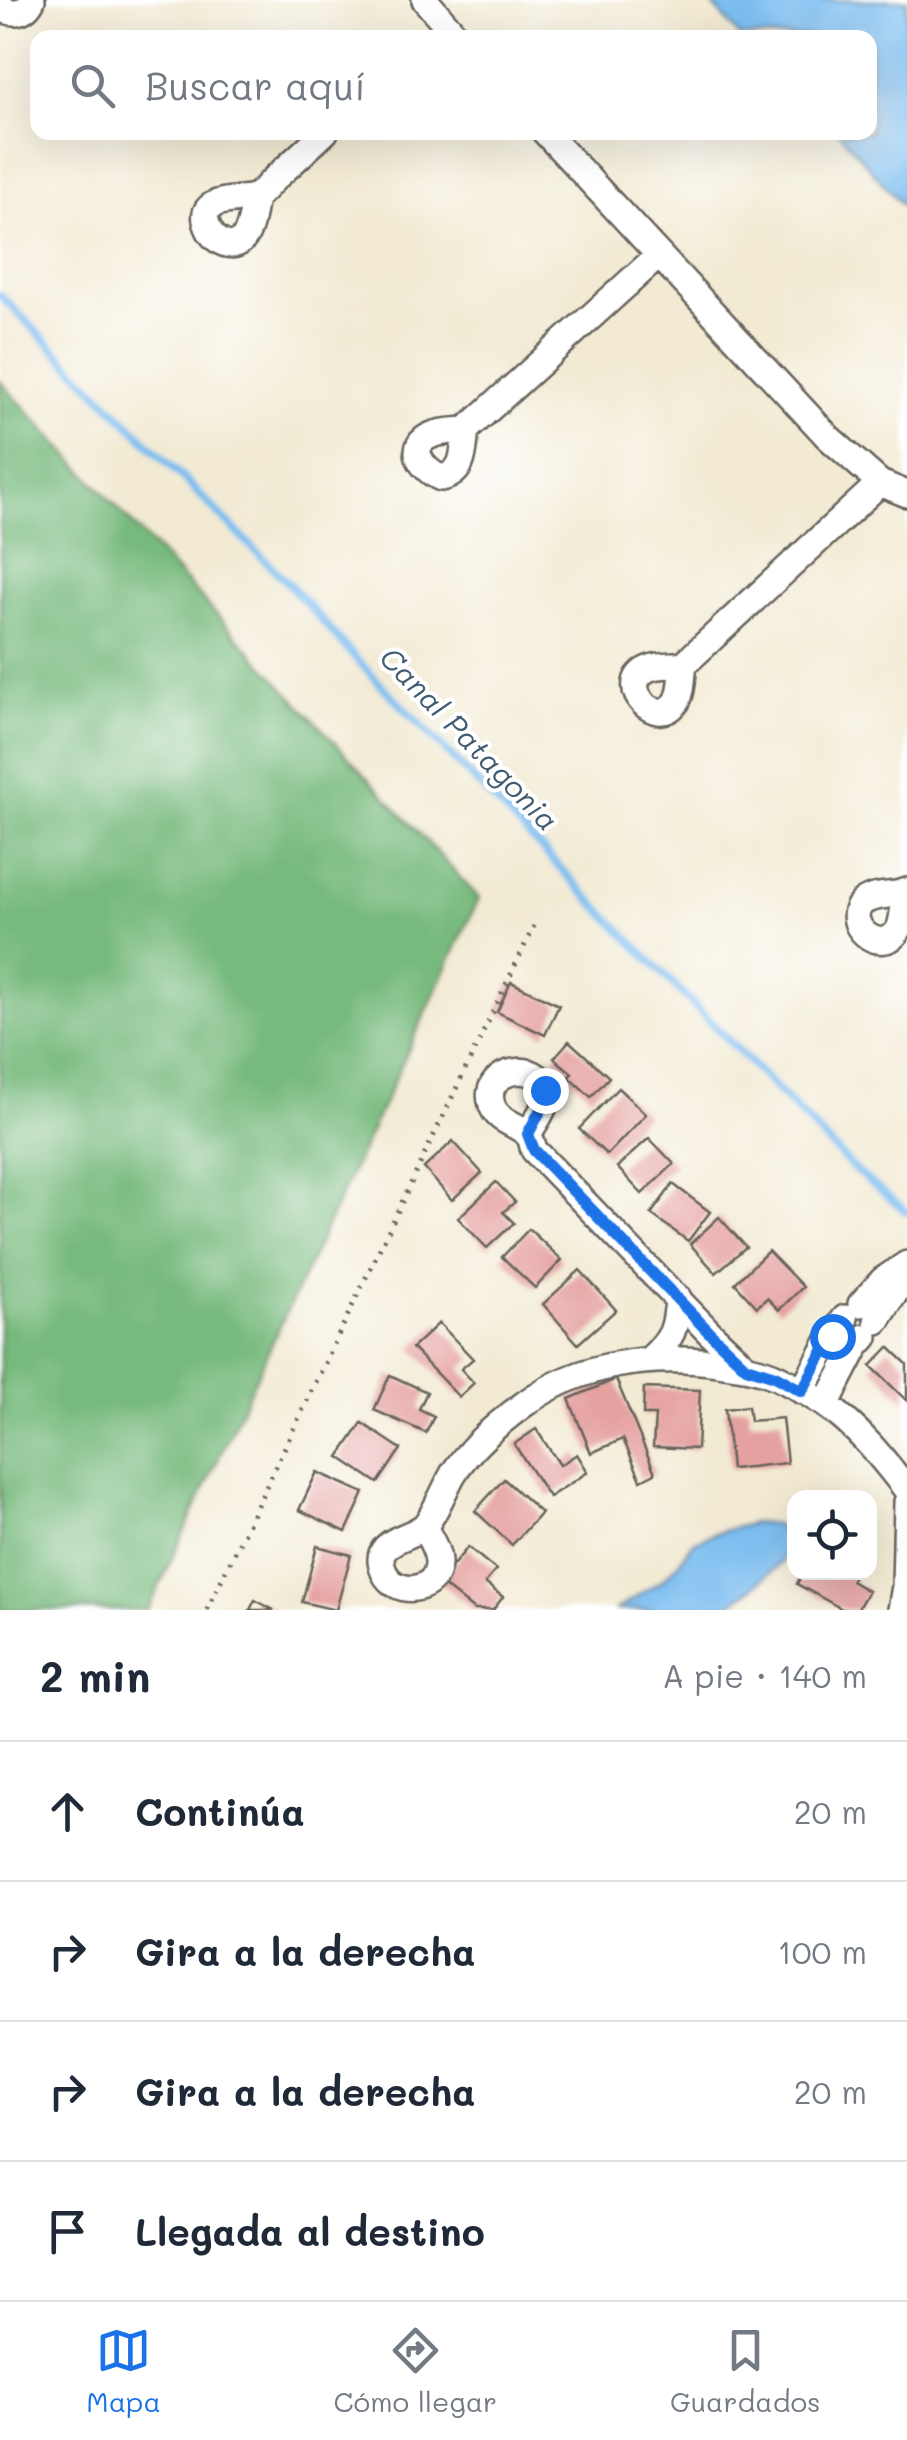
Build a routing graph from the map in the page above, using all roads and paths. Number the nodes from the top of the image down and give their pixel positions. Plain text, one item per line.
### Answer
1 (32, 0) edge
2 (425, 0) edge
3 (0, 7) edge
4 (442, 30) edge
5 (317, 140) edge
6 (552, 140) edge
7 (255, 197) dead end
8 (658, 256) junction
9 (466, 430) dead end
10 (880, 482) junction
11 (907, 494) edge
12 (684, 664) dead end
13 (534, 926) dead end
14 (528, 1134) dead end
15 (907, 1264) edge
16 (907, 1274) edge
17 (678, 1298) junction
18 (862, 1320) junction
19 (650, 1359) junction
20 (746, 1367) junction
21 (802, 1391) junction
22 (826, 1405) junction
23 (907, 1490) edge
24 (907, 1502) edge
25 (424, 1526) dead end
26 (207, 1610) edge
27 (901, 1610) edge

1 - 3 street
2 - 4 street
5 - 7 street
6 - 8 street
8 - 9 street
8 - 10 street
10 - 11 street
10 - 12 street
13 - 26 path
14 - 17 street
15 - 18 street
16 - 18 street
17 - 19 street
17 - 20 street
18 - 21 street
18 - 22 street
19 - 20 street
19 - 25 street
20 - 21 street
21 - 22 street
22 - 23 street
24 - 27 street

